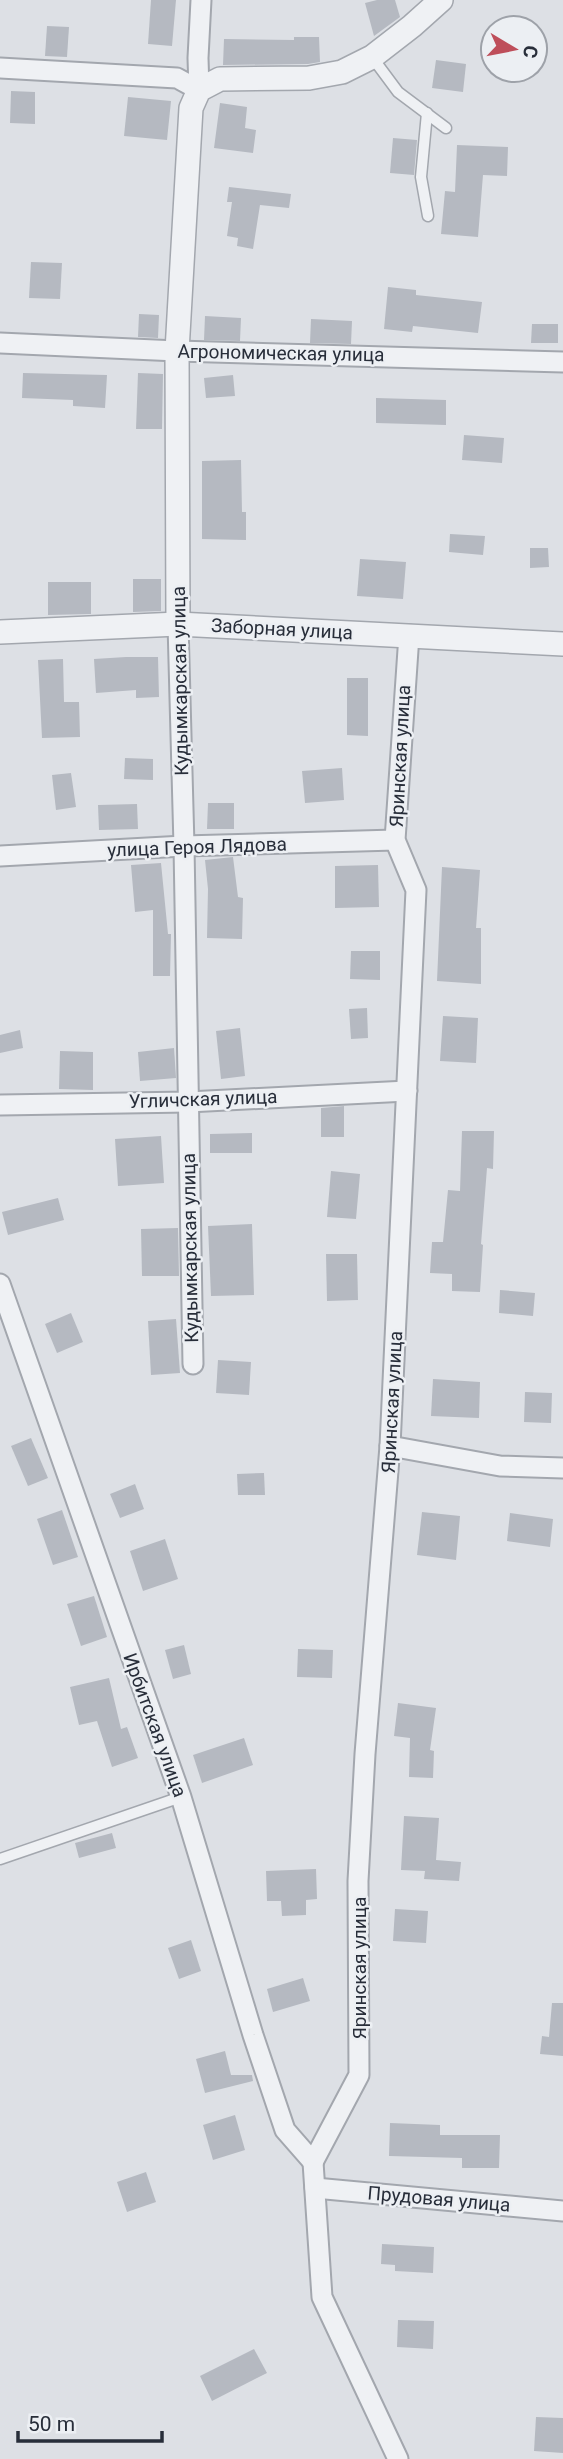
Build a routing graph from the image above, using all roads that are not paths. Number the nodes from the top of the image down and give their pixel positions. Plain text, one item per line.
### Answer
1 (201, 0) edge
2 (441, 0) edge
3 (372, 57) junction
4 (0, 68) edge
5 (200, 90) junction
6 (427, 113) junction
7 (446, 128) dead end
8 (428, 216) dead end
9 (0, 342) edge
10 (177, 351) junction
11 (563, 362) edge
12 (178, 624) junction
13 (0, 632) edge
14 (409, 635) junction
15 (563, 644) edge
16 (395, 840) junction
17 (184, 846) junction
18 (0, 856) edge
19 (407, 1091) junction
20 (188, 1102) junction
21 (0, 1105) edge
22 (0, 1284) edge
23 (193, 1364) dead end
24 (390, 1446) junction
25 (563, 1468) edge
26 (181, 1797) junction
27 (0, 1858) edge
28 (313, 2162) junction
29 (315, 2188) junction
30 (563, 2211) edge
31 (398, 2459) edge

1 - 5 street, Кудымкарская улица
2 - 3 street
3 - 5 street
3 - 6 lane
4 - 5 street
5 - 10 street, Кудымкарская улица
6 - 7 lane
6 - 8 lane
9 - 10 street, Агрономическая улица
10 - 11 street, Агрономическая улица
10 - 12 street, Кудымкарская улица
12 - 13 street, Заборная улица
12 - 14 street, Заборная улица
12 - 17 street, Кудымкарская улица
14 - 15 street, Заборная улица
14 - 16 street, Яринская улица
16 - 17 street, улица Героя Лядова
16 - 19 street, Яринская улица
17 - 18 street, улица Героя Лядова
17 - 20 street, Кудымкарская улица
19 - 20 street, Угличская улица
19 - 24 street, Яринская улица
20 - 21 street, Угличская улица
20 - 23 street, Кудымкарская улица
22 - 26 street, Ирбитская улица
24 - 25 street
24 - 28 street, Яринская улица
26 - 27 lane
26 - 28 street, Ирбитская улица
28 - 29 street
29 - 30 street, Прудовая улица
29 - 31 street

